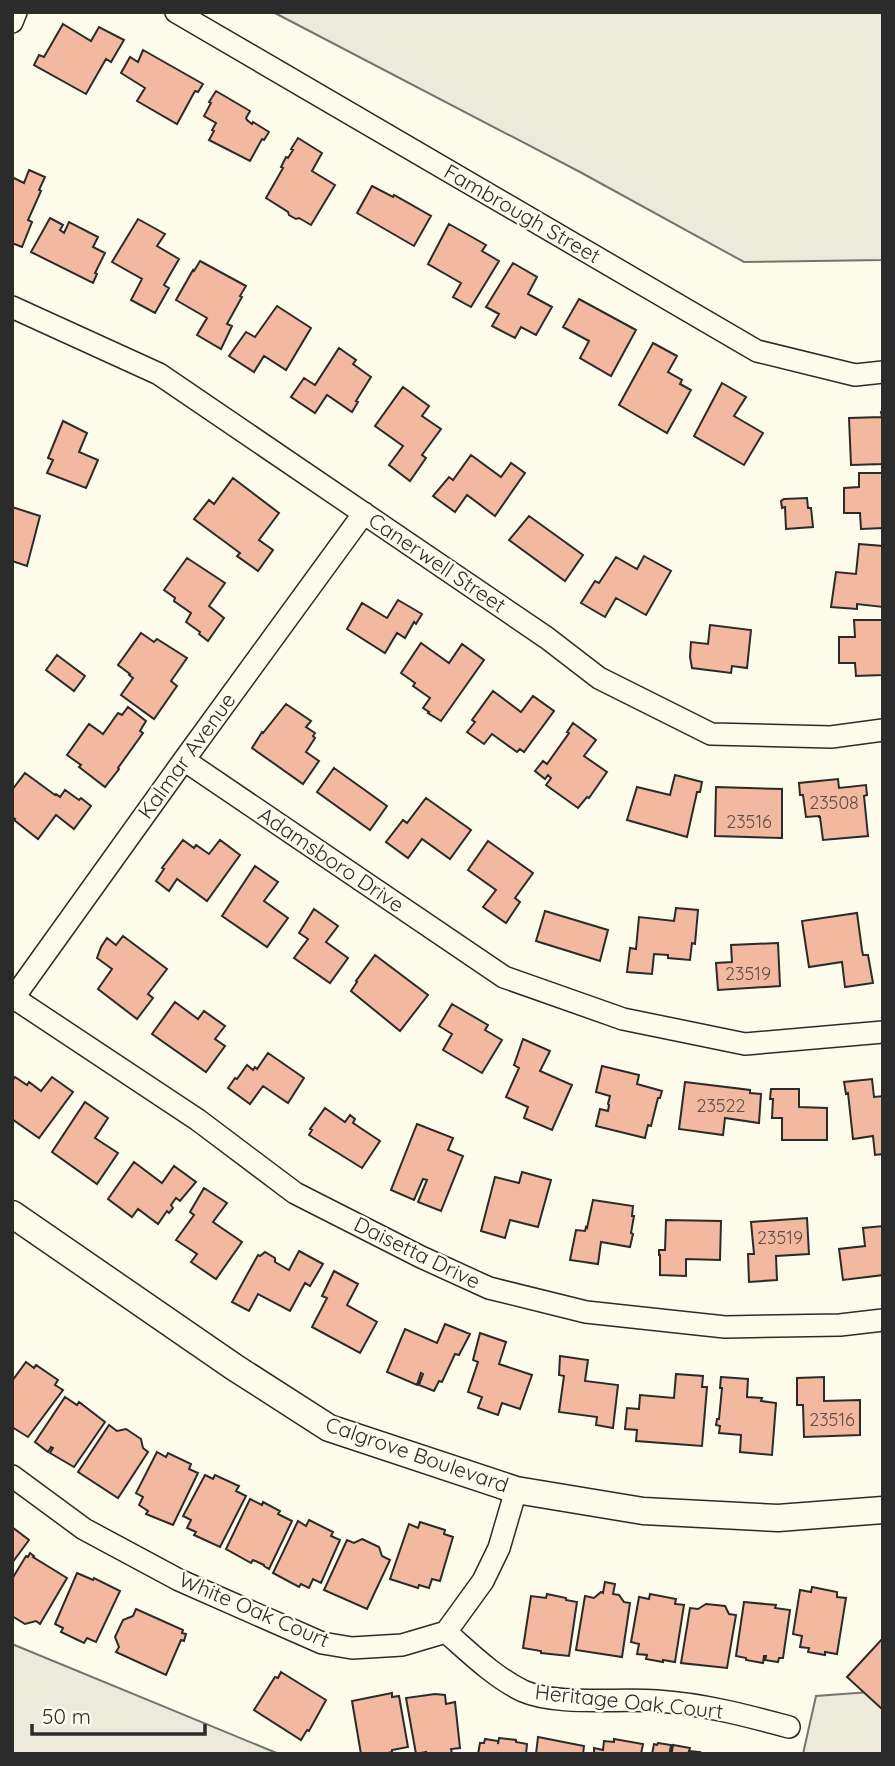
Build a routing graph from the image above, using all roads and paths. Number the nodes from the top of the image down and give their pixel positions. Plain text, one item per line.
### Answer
1 (16, 12) edge
2 (176, 12) edge
3 (12, 22) edge
4 (12, 307) edge
5 (883, 372) edge
6 (364, 513) junction
7 (883, 730) edge
8 (184, 760) junction
9 (13, 999) edge
10 (883, 1032) edge
11 (12, 1214) edge
12 (883, 1320) edge
13 (12, 1476) edge
14 (516, 1490) junction
15 (883, 1510) edge
16 (446, 1632) junction
17 (789, 1727) dead end

1 - 3 street
2 - 5 street, Fambrough Street
4 - 6 street, Canerwell Street
6 - 7 street, Canerwell Street
6 - 8 street, Kalmar Avenue
8 - 9 street, Kalmar Avenue
8 - 10 street, Adamsboro Drive
9 - 12 street, Daisetta Drive
11 - 14 street, Calgrove Boulevard
13 - 16 street, White Oak Court
14 - 15 street, Calgrove Boulevard
14 - 16 street
16 - 17 street, Heritage Oak Court

